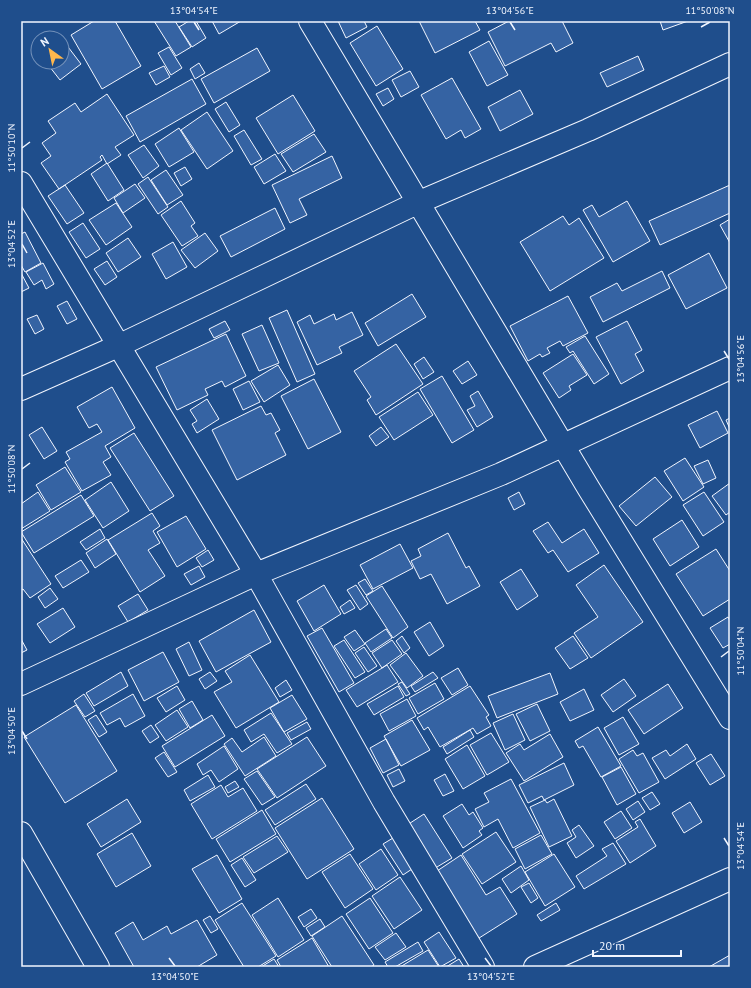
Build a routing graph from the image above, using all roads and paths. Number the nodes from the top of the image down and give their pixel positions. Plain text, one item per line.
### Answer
1 (310, 21) edge
2 (730, 64) edge
3 (21, 183) edge
4 (417, 202) junction
5 (118, 346) junction
6 (730, 368) edge
7 (21, 389) edge
8 (562, 444) junction
9 (256, 574) junction
10 (21, 684) edge
11 (730, 718) edge
12 (21, 833) edge
13 (730, 879) edge
14 (98, 967) edge
15 (483, 967) edge
16 (535, 967) edge

1 - 4 street
2 - 4 street
3 - 5 street
4 - 5 street
4 - 8 street
5 - 7 street
5 - 9 street
6 - 8 street
8 - 9 street
8 - 11 street
9 - 10 street
9 - 15 street
12 - 14 street
13 - 16 street

